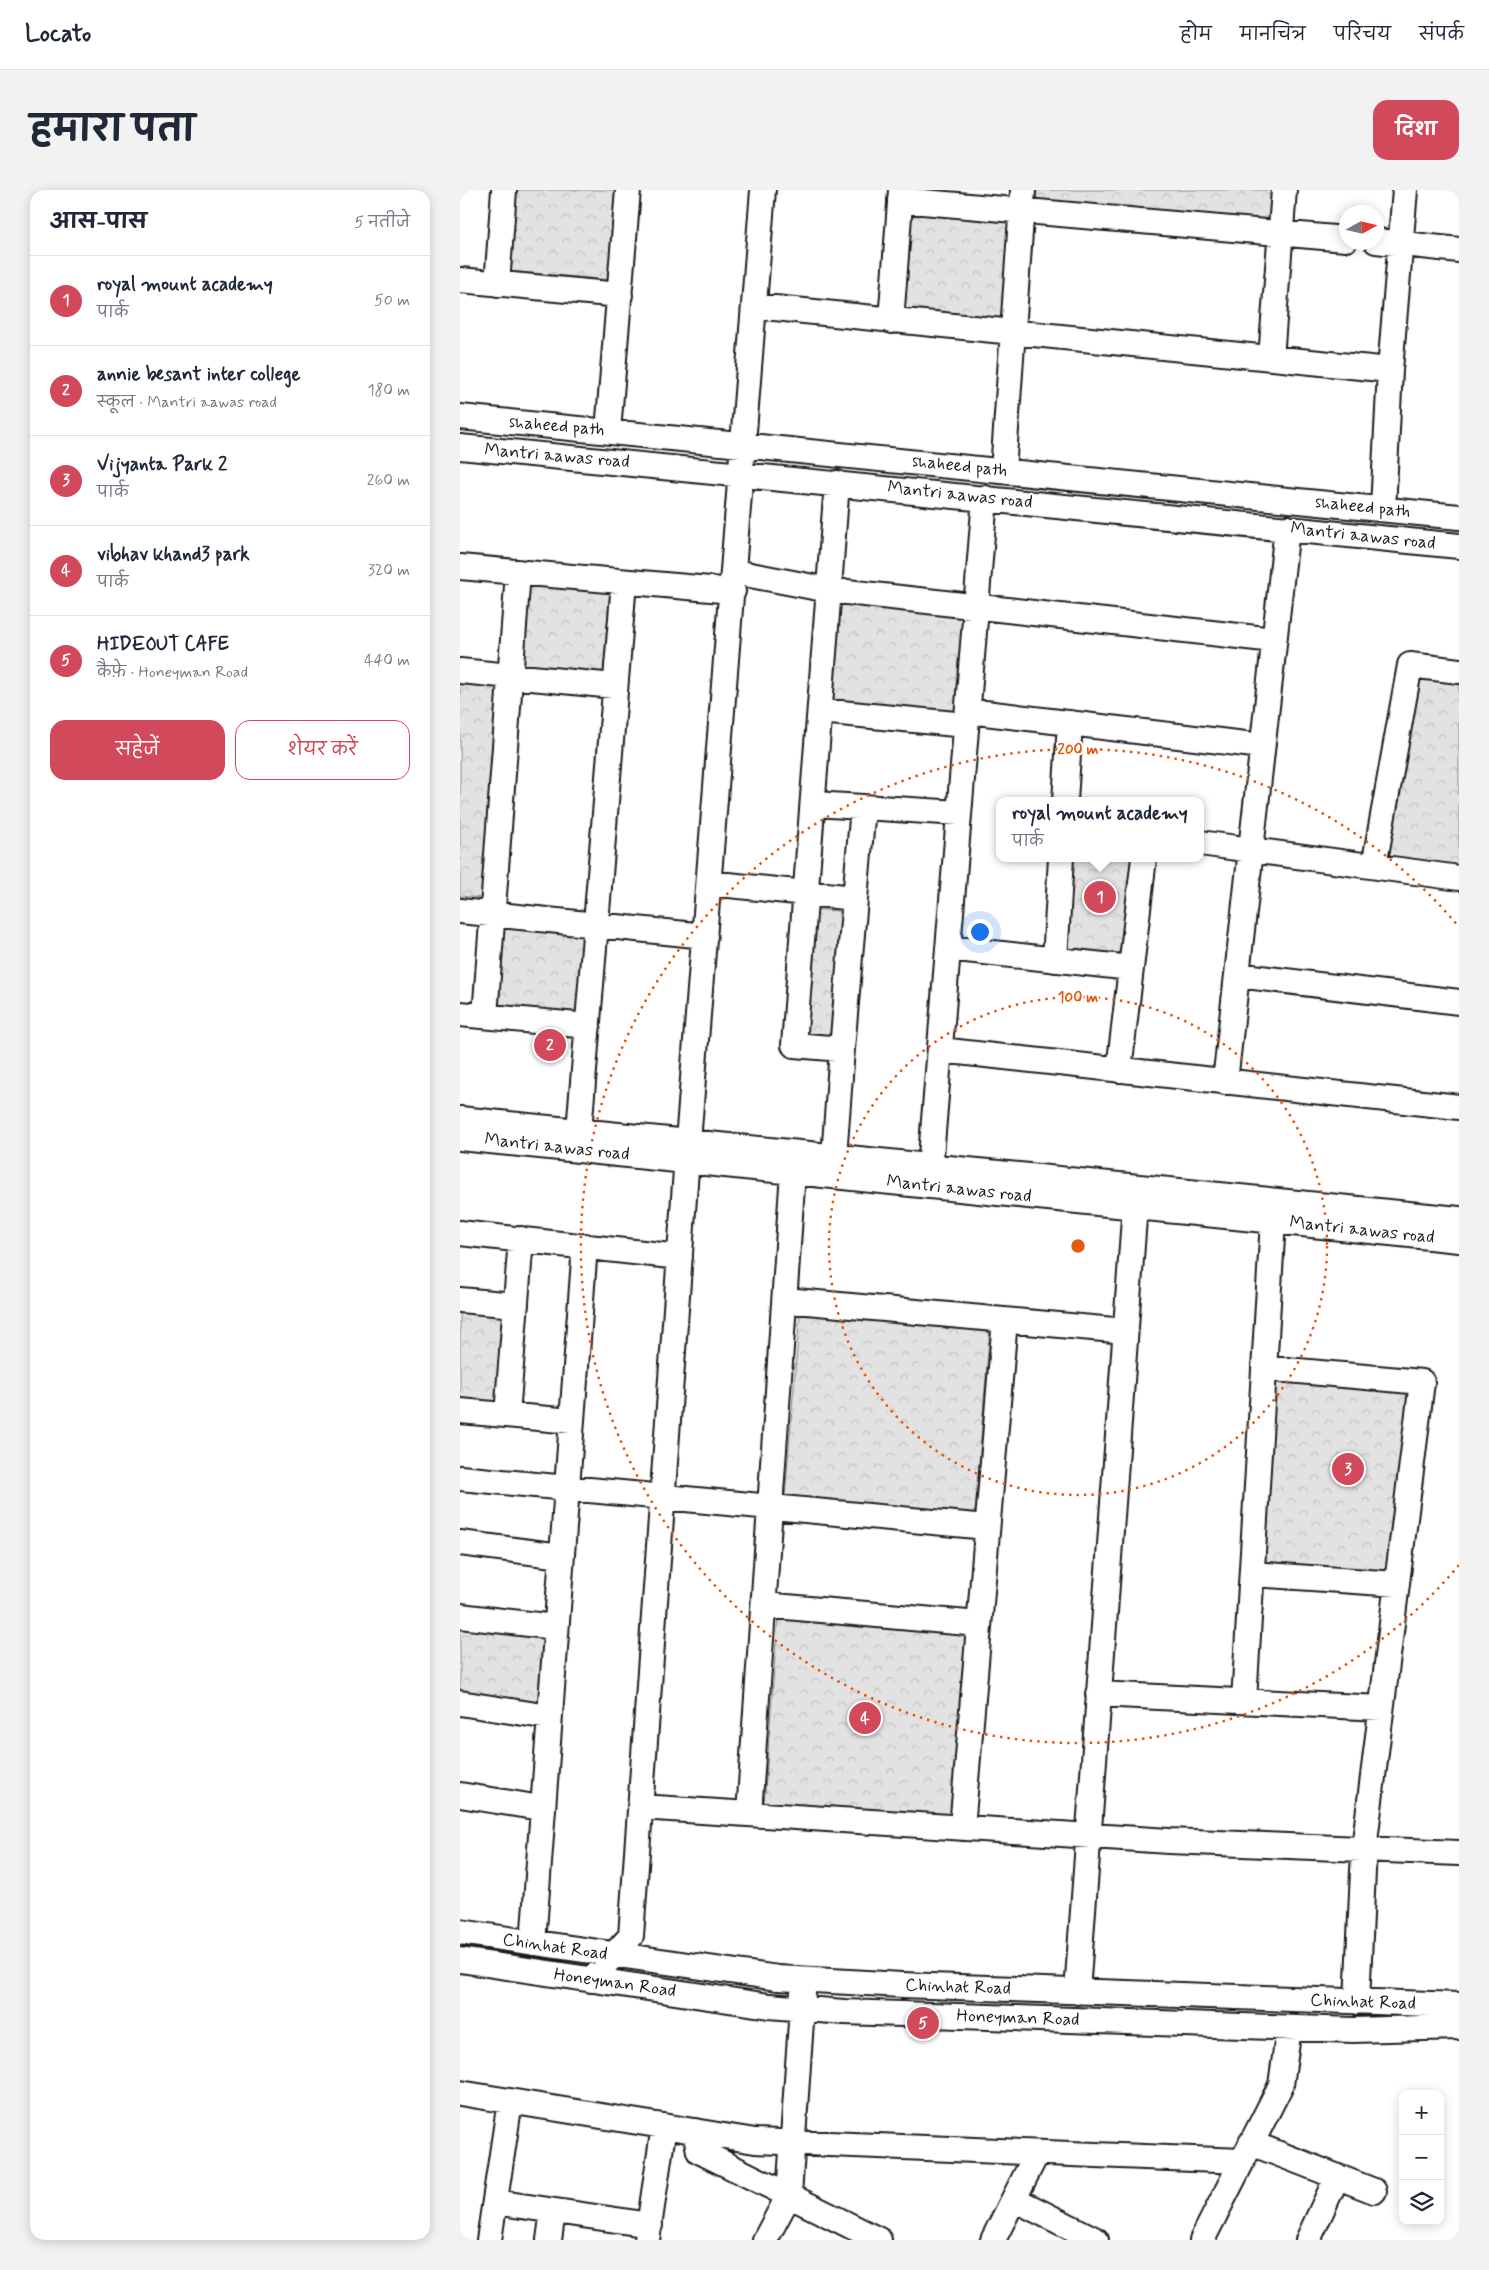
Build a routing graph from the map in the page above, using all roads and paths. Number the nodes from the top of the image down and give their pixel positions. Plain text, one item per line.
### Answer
1 (504, 190) edge
2 (628, 190) edge
3 (763, 190) edge
4 (1284, 190) edge
5 (1405, 190) edge
6 (900, 195) edge
7 (1022, 200) edge
8 (1281, 233) junction
9 (1339, 238) edge
10 (1384, 242) edge
11 (1401, 243) junction
12 (1459, 250) edge
13 (460, 280) edge
14 (497, 284) junction
15 (620, 295) junction
16 (755, 306) junction
17 (891, 321) junction
18 (1013, 333) junction
19 (1271, 358) junction
20 (1390, 370) junction
21 (460, 417) edge
22 (608, 431) junction
23 (745, 444) junction
24 (460, 447) edge
25 (1003, 471) junction
26 (742, 474) junction
27 (837, 483) junction
28 (984, 498) junction
29 (1382, 509) junction
30 (1459, 517) edge
31 (1287, 528) junction
32 (1459, 546) edge
33 (460, 567) edge
34 (518, 572) junction
35 (624, 582) junction
36 (734, 582) junction
37 (829, 590) junction
38 (976, 606) junction
39 (1274, 640) junction
40 (460, 671) edge
41 (1459, 671) edge
42 (510, 676) junction
43 (614, 686) junction
44 (820, 711) junction
45 (967, 718) junction
46 (1070, 723) junction
47 (1262, 746) junction
48 (1065, 797) edge
49 (813, 804) junction
50 (862, 807) junction
51 (959, 813) junction
52 (1204, 843) edge
53 (1251, 850) junction
54 (1061, 862) edge
55 (1144, 862) edge
56 (1374, 866) junction
57 (1459, 878) edge
58 (709, 883) junction
59 (806, 893) junction
60 (855, 898) junction
61 (460, 911) edge
62 (493, 914) junction
63 (596, 925) junction
64 (705, 936) junction
65 (948, 948) junction
66 (1055, 960) junction
67 (1131, 968) junction
68 (1237, 975) junction
69 (1459, 1002) edge
70 (460, 1014) edge
71 (485, 1016) junction
72 (588, 1026) junction
73 (842, 1049) junction
74 (940, 1050) junction
75 (1119, 1070) junction
76 (1225, 1082) junction
77 (1459, 1107) edge
78 (460, 1119) edge
79 (579, 1131) junction
80 (460, 1138) edge
81 (688, 1151) junction
82 (834, 1157) junction
83 (793, 1172) junction
84 (930, 1176) junction
85 (1135, 1197) junction
86 (1276, 1211) junction
87 (1459, 1220) edge
88 (460, 1233) edge
89 (521, 1240) junction
90 (1459, 1240) edge
91 (585, 1246) junction
92 (680, 1256) junction
93 (460, 1300) edge
94 (785, 1300) junction
95 (516, 1305) junction
96 (1005, 1320) junction
97 (1125, 1332) junction
98 (1264, 1368) junction
99 (460, 1411) edge
100 (507, 1415) junction
101 (571, 1421) junction
102 (460, 1478) edge
103 (566, 1488) junction
104 (663, 1497) junction
105 (770, 1507) junction
106 (987, 1527) junction
107 (460, 1543) edge
108 (561, 1556) junction
109 (1252, 1574) junction
110 (1397, 1584) junction
111 (764, 1605) junction
112 (460, 1616) edge
113 (979, 1624) junction
114 (555, 1627) junction
115 (1098, 1694) junction
116 (1244, 1701) junction
117 (460, 1703) edge
118 (1381, 1708) junction
119 (548, 1717) junction
120 (460, 1795) edge
121 (640, 1807) junction
122 (541, 1808) junction
123 (749, 1814) junction
124 (962, 1828) junction
125 (1088, 1836) junction
126 (1364, 1849) junction
127 (1459, 1853) edge
128 (460, 1932) edge
129 (533, 1943) junction
130 (614, 1956) junction
131 (460, 1960) edge
132 (591, 1980) junction
133 (804, 1980) junction
134 (1077, 1992) junction
135 (1357, 2002) junction
136 (1459, 2005) edge
137 (802, 2009) junction
138 (1459, 2027) edge
139 (1290, 2028) junction
140 (460, 2093) edge
141 (510, 2101) junction
142 (664, 2126) junction
143 (695, 2131) junction
144 (792, 2142) junction
145 (1247, 2152) junction
146 (1037, 2153) junction
147 (1337, 2177) junction
148 (1374, 2191) dead end
149 (789, 2195) junction
150 (1014, 2199) junction
151 (495, 2202) junction
152 (553, 2211) junction
153 (648, 2233) edge
154 (489, 2240) edge
155 (549, 2240) edge
156 (765, 2240) edge
157 (879, 2240) edge
158 (993, 2240) edge
159 (1096, 2240) edge
160 (1202, 2240) edge
161 (1308, 2240) edge

1 - 14 street
2 - 15 street
3 - 16 street
4 - 8 street
5 - 11 street
6 - 7 street
6 - 17 street
7 - 8 street
7 - 18 street
8 - 9 street
8 - 19 street
10 - 11 street
11 - 12 street
11 - 20 street
13 - 14 street
14 - 15 street
15 - 22 street
16 - 17 street
16 - 23 street
17 - 18 street
18 - 19 street
18 - 25 street
19 - 20 street
20 - 29 street
21 - 22 street, shaheed path
22 - 23 street, shaheed path
23 - 25 street, shaheed path
23 - 26 street
24 - 26 street, Mantri aawas road
25 - 29 street, shaheed path
26 - 27 street, Mantri aawas road
26 - 36 street
27 - 28 street, Mantri aawas road
27 - 37 street
28 - 31 street, Mantri aawas road
28 - 38 street
29 - 30 street, shaheed path
31 - 32 street, Mantri aawas road
31 - 39 street
33 - 34 street
34 - 35 street
34 - 42 street
35 - 36 street
35 - 43 street
36 - 37 street
36 - 58 street
37 - 38 street
37 - 44 street
38 - 39 street
38 - 45 street
39 - 47 street
40 - 42 street
41 - 56 street
42 - 43 street
42 - 62 street
43 - 63 street
44 - 45 street
44 - 49 street
45 - 46 street
45 - 51 street
46 - 47 street
46 - 48 street
47 - 53 street
49 - 50 street
49 - 59 street
50 - 51 street
50 - 60 street
51 - 65 street
52 - 53 street
53 - 56 street
53 - 68 street
54 - 66 street
55 - 67 street
56 - 57 street
58 - 59 street
58 - 64 street
59 - 60 street
59 - 73 street
60 - 73 street
61 - 62 street
62 - 63 street
62 - 71 street
63 - 64 street
63 - 72 street
64 - 81 street
65 - 66 street
65 - 74 street
66 - 67 street
67 - 75 street
68 - 69 street
68 - 76 street
70 - 71 street
71 - 72 street
72 - 79 street
73 - 82 street
74 - 75 street
74 - 84 street
75 - 76 street
76 - 77 street
78 - 79 street
79 - 81 street
80 - 81 street, Mantri aawas road
81 - 82 street
81 - 83 street, Mantri aawas road
81 - 92 street
82 - 84 street
83 - 84 street, Mantri aawas road
83 - 94 street
84 - 85 street, Mantri aawas road
85 - 86 street, Mantri aawas road
85 - 97 street
86 - 87 street
86 - 90 street, Mantri aawas road
86 - 98 street
88 - 89 street
89 - 91 street
89 - 95 street
91 - 92 street
91 - 101 street
92 - 104 street
93 - 95 street
94 - 96 street
94 - 105 street
95 - 100 street
96 - 97 street
96 - 106 street
97 - 115 street
98 - 109 street
98 - 110 street
99 - 100 street
100 - 101 street
101 - 103 street
102 - 103 street
103 - 104 street
103 - 108 street
104 - 105 street
104 - 121 street
105 - 106 street
105 - 111 street
106 - 113 street
107 - 108 street
108 - 114 street
109 - 110 street
109 - 116 street
110 - 118 street
111 - 113 street
111 - 123 street
112 - 114 street
113 - 124 street
114 - 119 street
115 - 116 street
115 - 125 street
116 - 118 street
117 - 119 street
118 - 126 street
119 - 122 street
120 - 122 street
121 - 123 street
121 - 130 street
122 - 129 street
123 - 124 street
124 - 125 street
125 - 126 street
125 - 134 street
126 - 127 street
126 - 135 street
128 - 129 street, Chinhat Road
129 - 130 street, Chinhat Road
130 - 132 street
130 - 133 street, Chinhat Road
131 - 132 street, Honeyman Road
132 - 137 street, Honeyman Road
133 - 134 street, Chinhat Road
133 - 137 street
134 - 135 street, Chinhat Road
135 - 136 street, Chinhat Road
137 - 139 street, Honeyman Road
137 - 144 street
138 - 139 street, Honeyman Road
139 - 145 street
140 - 141 street
141 - 142 street
141 - 151 street
142 - 143 street
142 - 153 street
143 - 144 street
143 - 149 street
144 - 146 street
144 - 149 street
145 - 146 street
145 - 147 street
145 - 160 street
146 - 150 street
147 - 148 street
147 - 161 street
149 - 156 street
149 - 157 street
150 - 158 street
150 - 159 street
151 - 152 street
151 - 154 street
152 - 153 street
152 - 155 street

